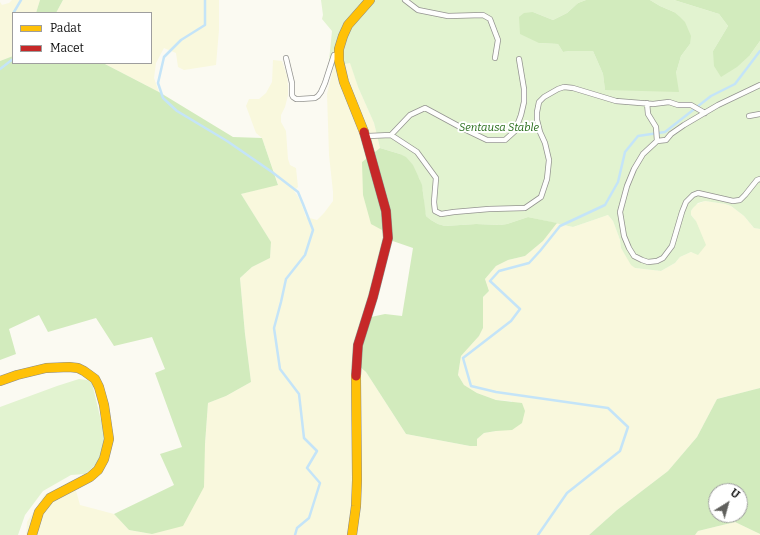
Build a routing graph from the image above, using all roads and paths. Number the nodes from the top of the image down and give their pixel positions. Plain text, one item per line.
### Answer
1 (370, 0) edge
2 (405, 0) edge
3 (341, 43) junction
4 (286, 58) dead end
5 (495, 58) dead end
6 (519, 59) dead end
7 (760, 85) edge
8 (647, 103) junction
9 (703, 112) junction
10 (760, 114) edge
11 (749, 116) dead end
12 (391, 135) junction
13 (366, 136) junction
14 (657, 139) junction
15 (760, 179) edge
16 (0, 381) edge
17 (32, 535) edge
18 (352, 535) edge

1 - 3 street
2 - 5 lane
3 - 4 lane
3 - 13 street
6 - 12 lane
7 - 9 lane
8 - 9 lane
8 - 12 lane
8 - 14 lane
9 - 14 lane
10 - 11 lane
12 - 13 lane
13 - 18 street
14 - 15 lane
16 - 17 street

